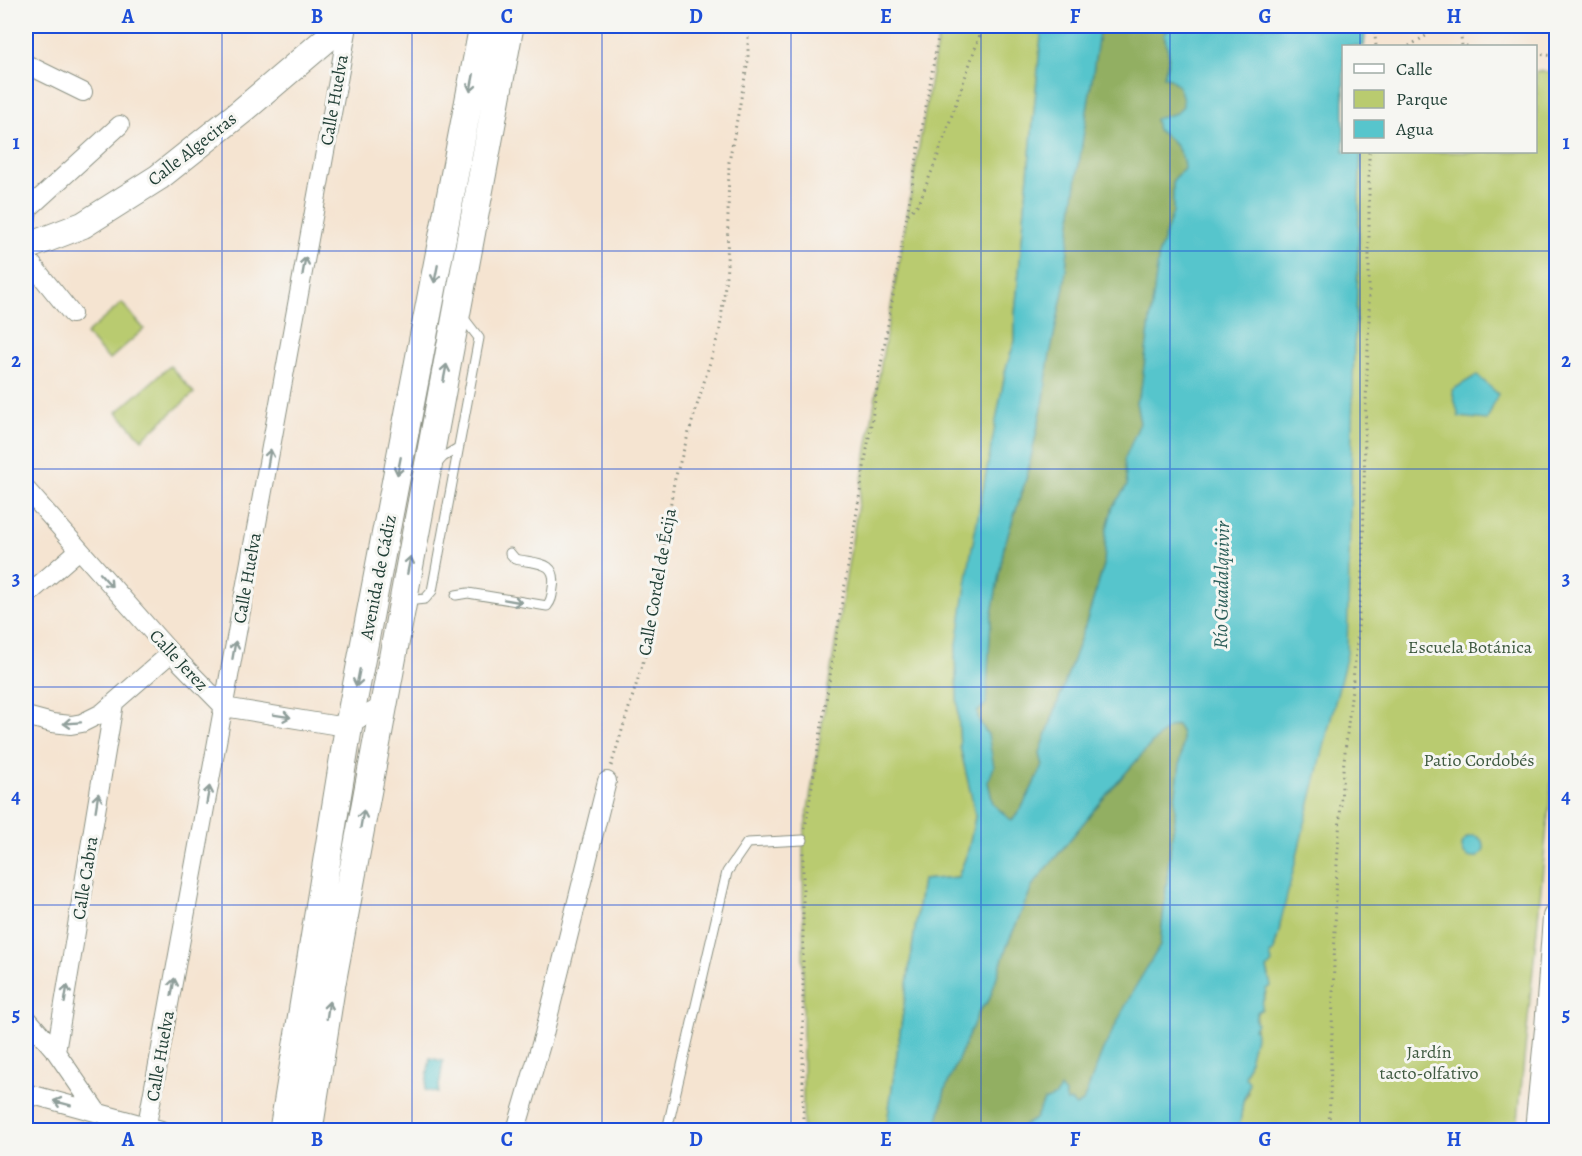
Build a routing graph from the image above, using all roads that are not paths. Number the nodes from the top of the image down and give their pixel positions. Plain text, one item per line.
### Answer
1 (342, 26) edge
2 (348, 26) edge
3 (483, 26) edge
4 (510, 26) edge
5 (26, 64) edge
6 (83, 92) dead end
7 (120, 125) dead end
8 (26, 222) edge
9 (26, 247) edge
10 (26, 257) edge
11 (457, 309) junction
12 (72, 314) dead end
13 (458, 448) junction
14 (427, 473) junction
15 (27, 495) edge
16 (79, 550) junction
17 (510, 553) dead end
18 (456, 595) dead end
19 (26, 596) edge
20 (402, 602) junction
21 (171, 653) junction
22 (114, 703) junction
23 (383, 706) junction
24 (224, 707) junction
25 (26, 717) edge
26 (350, 724) junction
27 (607, 781) road end
28 (804, 840) road end
29 (1557, 917) edge
30 (26, 1017) edge
31 (323, 1042) junction
32 (56, 1052) junction
33 (26, 1093) edge
34 (98, 1113) junction
35 (151, 1129) edge
36 (283, 1131) edge
37 (309, 1131) edge
38 (320, 1131) edge
39 (516, 1131) edge
40 (667, 1131) edge
41 (1538, 1131) edge

1 - 9 street, Calle Algeciras
24 -> 2 street, Calle Huelva
3 -> 26 main road, Avenida de Cádiz
4 - 11 main road, Avenida de Cádiz
5 - 6 street
7 - 8 street
10 - 12 street
11 - 13 lane
14 -> 11 main road, Avenida de Cádiz
13 - 14 lane
13 - 20 lane
20 -> 14 main road, Avenida de Cádiz
15 - 16 street, Calle Jerez
16 - 19 street
16 -> 21 street, Calle Jerez
18 -> 17 lane
20 - 23 main road, Avenida de Cádiz
21 - 22 street
21 - 24 street, Calle Jerez
22 -> 25 street
32 -> 22 street, Calle Cabra
23 - 26 street
31 -> 23 main road, Avenida de Cádiz
24 -> 26 street, Calle Jerez
35 -> 24 street, Calle Huelva
26 - 36 main road, Avenida de Cádiz
27 - 39 street
28 - 40 lane
29 - 41 street
30 - 32 street
31 - 37 main road, Avenida de Cádiz
31 - 38 main road
32 - 34 street
34 -> 33 street
34 - 35 street

